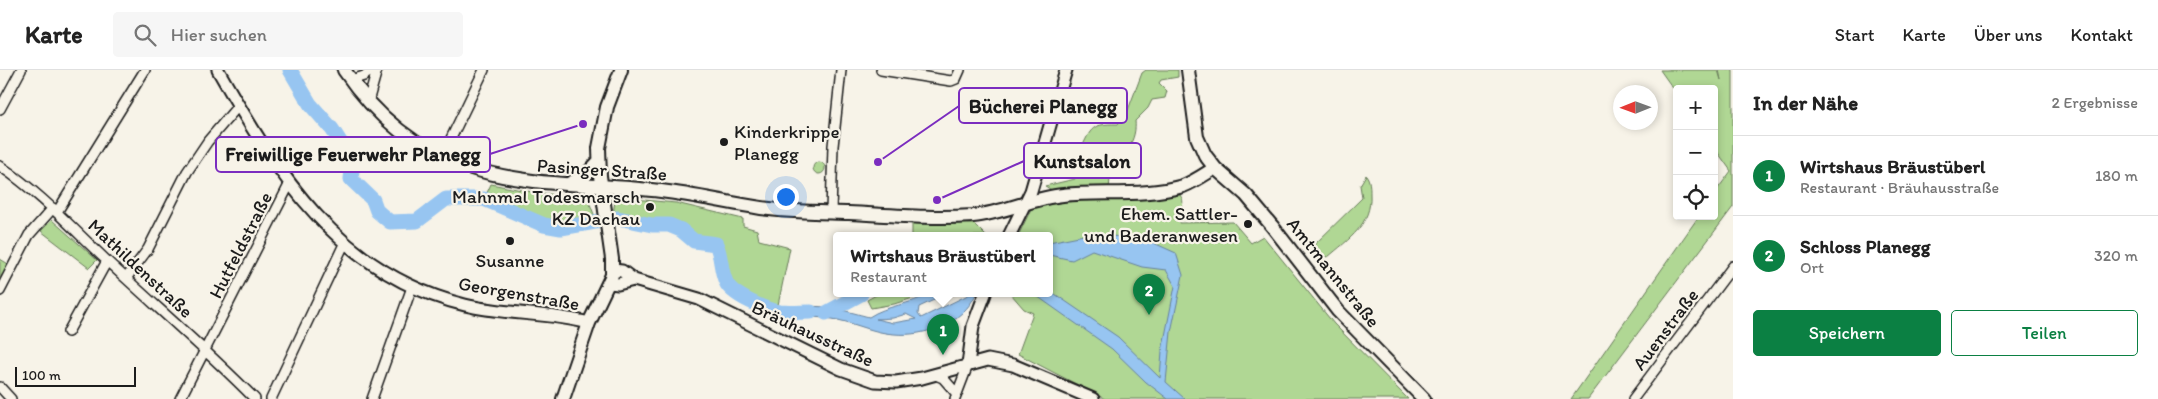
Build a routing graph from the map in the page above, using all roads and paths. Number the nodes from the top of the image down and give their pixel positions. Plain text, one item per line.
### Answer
1 (21, 70) edge
2 (145, 70) edge
3 (218, 70) edge
4 (372, 70) edge
5 (377, 70) edge
6 (484, 70) edge
7 (620, 70) edge
8 (841, 70) edge
9 (881, 70) edge
10 (960, 70) edge
11 (1066, 70) edge
12 (1188, 70) edge
13 (348, 75) edge
14 (368, 102) junction
15 (238, 106) junction
16 (0, 109) edge
17 (442, 157) junction
18 (599, 161) junction
19 (0, 166) edge
20 (1215, 168) junction
21 (289, 185) junction
22 (566, 185) junction
23 (601, 187) junction
24 (1025, 202) junction
25 (55, 210) junction
26 (831, 212) junction
27 (996, 212) junction
28 (1010, 232) edge
29 (1010, 232) edge
30 (345, 242) junction
31 (107, 261) junction
32 (1733, 266) edge
33 (613, 270) junction
34 (127, 277) junction
35 (634, 280) junction
36 (610, 283) junction
37 (412, 286) junction
38 (0, 291) edge
39 (984, 297) edge
40 (589, 323) junction
41 (68, 332) dead end
42 (205, 349) junction
43 (968, 365) junction
44 (936, 375) junction
45 (0, 387) edge
46 (956, 396) edge
47 (11, 399) edge
48 (180, 399) edge
49 (255, 399) edge
50 (271, 399) edge
51 (372, 399) edge
52 (562, 399) edge
53 (1093, 399) edge
54 (1424, 399) edge
55 (1633, 399) edge

1 - 16 street
2 - 25 street
3 - 15 street, Georgenstraße
4 - 13 street
5 - 14 street
6 - 17 street
7 - 18 main road
8 - 26 street
9 - 10 street
11 - 24 street
12 - 20 main road, Amtmannstraße
13 - 14 main road, Pasinger Straße
14 - 17 main road, Pasinger Straße
15 - 21 street, Georgenstraße
15 - 34 street
17 - 22 main road, Pasinger Straße
18 - 22 main road
18 - 23 main road
19 - 25 street, Mathildenstraße
20 - 24 main road, Pasinger Straße
20 - 54 main road, Amtmannstraße
21 - 30 street, Georgenstraße
21 - 42 street, Hutfeldstraße
22 - 23 main road, Pasinger Straße
23 - 26 main road, Pasinger Straße
23 - 33 main road
24 - 27 main road, Pasinger Straße
24 - 28 street
25 - 31 street, Mathildenstraße
25 - 38 street
26 - 27 main road, Pasinger Straße
27 - 29 street
30 - 37 street, Georgenstraße
30 - 50 street
31 - 34 street, Mathildenstraße
31 - 41 street
32 - 55 street, Auenstraße
33 - 35 street, Bräuhausstraße
33 - 36 main road
34 - 42 street, Mathildenstraße
35 - 36 street, Bräuhausstraße
35 - 44 street, Bräuhausstraße
36 - 40 main road
37 - 40 street, Georgenstraße
37 - 51 street
39 - 43 street
40 - 52 main road
42 - 48 street, Hutfeldstraße
42 - 49 street, Mathildenstraße
43 - 44 street, Bräuhausstraße
43 - 46 street
43 - 53 street, Bräuhausstraße
44 - 46 street
45 - 47 street

